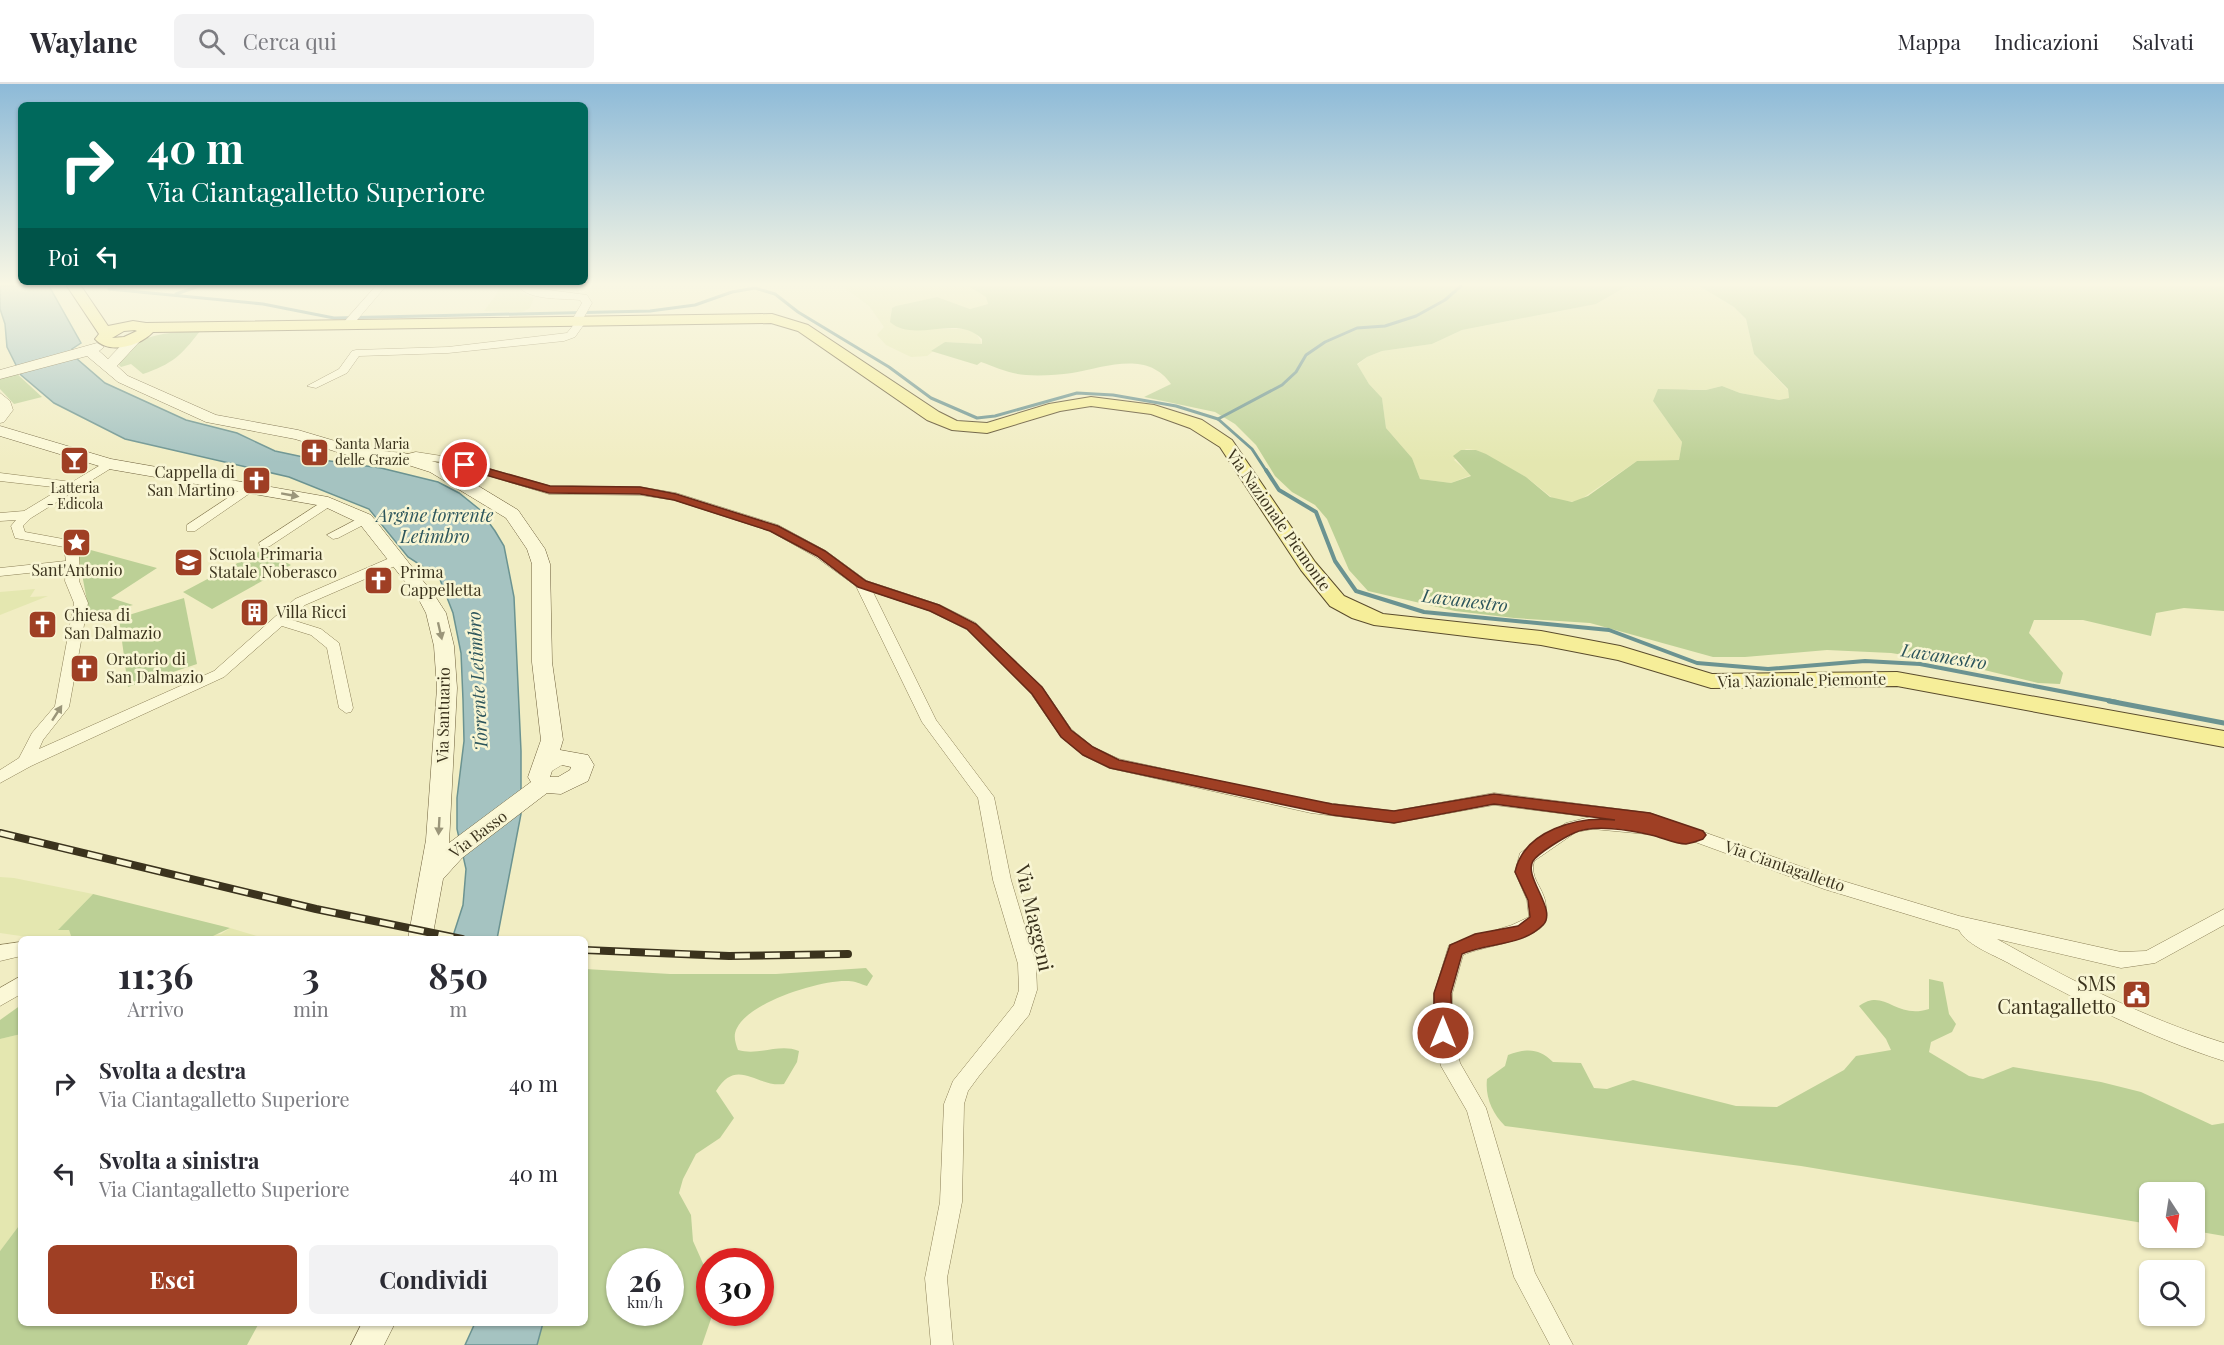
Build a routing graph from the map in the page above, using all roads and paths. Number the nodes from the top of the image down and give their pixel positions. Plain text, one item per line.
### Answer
1 (97, 345) edge
2 (109, 345) edge
3 (128, 345) edge
4 (498, 345) edge
5 (828, 345) edge
6 (80, 352) junction
7 (109, 366) junction
8 (0, 375) edge
9 (312, 386) dead end
10 (0, 396) edge
11 (0, 420) edge
12 (0, 431) edge
13 (404, 458) junction
14 (109, 465) junction
15 (0, 477) edge
16 (74, 486) junction
17 (249, 488) junction
18 (328, 502) junction
19 (27, 515) junction
20 (0, 517) edge
21 (365, 519) junction
22 (191, 528) dead end
23 (333, 535) dead end
24 (265, 543) dead end
25 (397, 560) junction
26 (72, 564) junction
27 (0, 572) edge
28 (862, 584) junction
29 (278, 620) junction
30 (346, 708) dead end
31 (2224, 739) edge
32 (552, 741) junction
33 (25, 762) junction
34 (0, 777) edge
35 (538, 782) junction
36 (1698, 835) junction
37 (433, 874) junction
38 (2224, 916) edge
39 (1959, 923) junction
40 (421, 936) edge
41 (18, 949) edge
42 (0, 952) edge
43 (18, 986) edge
44 (0, 998) edge
45 (2224, 1052) edge
46 (377, 1326) edge
47 (367, 1345) edge
48 (942, 1345) edge
49 (1562, 1345) edge

1 - 6 main road
2 - 7 main road
3 - 7 main road
4 - 9 street
5 - 31 main road, Via Nazionale Piemonte
6 - 7 main road, Via Ciantagalletto
6 - 8 main road
7 - 13 main road, Via Ciantagalletto
10 - 11 street
12 - 14 main road, Via Santuario
13 - 28 street, Via Ciantagalletto
13 - 32 main road
14 - 16 street
14 - 17 main road, Via Santuario
15 - 16 street
16 - 19 street
17 -> 18 main road, Via Santuario
17 - 22 street
18 - 21 main road, Via Santuario
18 - 24 street
19 - 20 street
19 - 26 street
21 - 23 street
21 - 25 main road, Via Santuario
25 - 29 street
25 -> 37 main road, Via Santuario
26 - 27 street
33 -> 26 street
28 - 36 street, Via Ciantagalletto
28 - 48 street, Via Maggeni
29 - 30 street
29 - 33 street
32 - 35 main road
32 - 35 main road
33 - 34 street
35 - 37 main road, Via Basso
36 - 39 street, Via Ciantagalletto
36 - 49 street
37 - 40 main road, Via Santuario
38 - 39 street, Via Ciantagalletto
39 - 45 street, Via Ciantagalletto
41 - 42 street
43 - 44 street
46 - 47 main road

